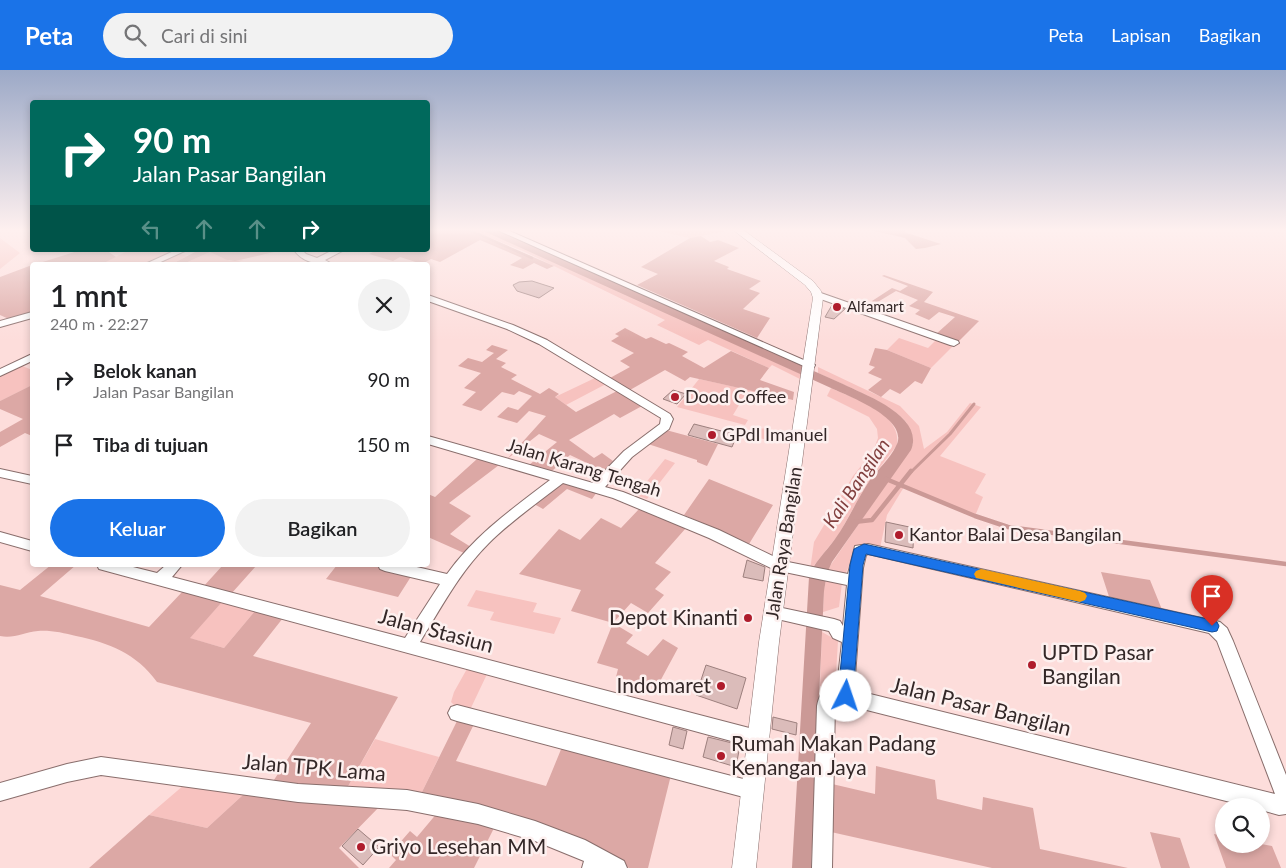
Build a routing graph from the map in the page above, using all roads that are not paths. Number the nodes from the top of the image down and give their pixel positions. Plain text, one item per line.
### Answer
1 (581, 266) edge
2 (786, 266) edge
3 (818, 295) junction
4 (430, 299) edge
5 (30, 316) edge
6 (0, 324) edge
7 (954, 343) dead end
8 (30, 358) edge
9 (809, 370) junction
10 (0, 373) edge
11 (430, 441) edge
12 (0, 473) edge
13 (561, 478) junction
14 (30, 480) edge
15 (596, 488) junction
16 (0, 537) edge
17 (30, 545) edge
18 (780, 566) junction
19 (120, 567) edge
20 (172, 567) edge
21 (392, 567) edge
22 (136, 569) edge
23 (160, 580) junction
24 (451, 581) junction
25 (855, 582) junction
26 (773, 612) junction
27 (851, 619) junction
28 (830, 625) junction
29 (850, 639) junction
30 (409, 646) junction
31 (846, 696) junction
32 (456, 714) dead end
33 (757, 739) junction
34 (752, 790) junction
35 (0, 792) edge
36 (1286, 799) edge
37 (1286, 804) edge
38 (595, 863) edge
39 (617, 868) edge
40 (744, 868) edge
41 (822, 868) edge

1 - 9 street
2 - 3 main road
3 - 7 street
3 - 9 main road, Jalan Raya Bangilan
4 - 15 street
5 - 6 street
8 - 10 street
9 - 18 main road, Jalan Raya Bangilan
11 - 13 street, Jalan Karang Tengah
12 - 14 street
13 - 15 street, Jalan Karang Tengah
13 - 24 street
15 - 18 street, Jalan Karang Tengah
16 - 17 street
18 - 25 street, Jalan Karang Tengah
18 - 26 main road, Jalan Raya Bangilan
19 - 22 street, Jalan Stasiun
20 - 23 street
21 - 24 street
22 - 23 street, Jalan Stasiun
23 - 30 street, Jalan Stasiun
24 - 30 street
25 - 27 street
25 - 36 street
26 - 28 street
26 - 33 main road, Jalan Raya Bangilan
27 - 28 street
27 - 29 street
28 - 29 street
29 - 31 street
30 - 33 street, Jalan Stasiun
31 - 37 street, Jalan Pasar Bangilan
31 - 41 street
32 - 34 street
33 - 34 main road, Jalan Raya Bangilan
34 - 40 main road, Jalan Raya Bangilan
35 - 38 street, Jalan TPK Lama
38 - 39 street, Jalan TPK Lama

